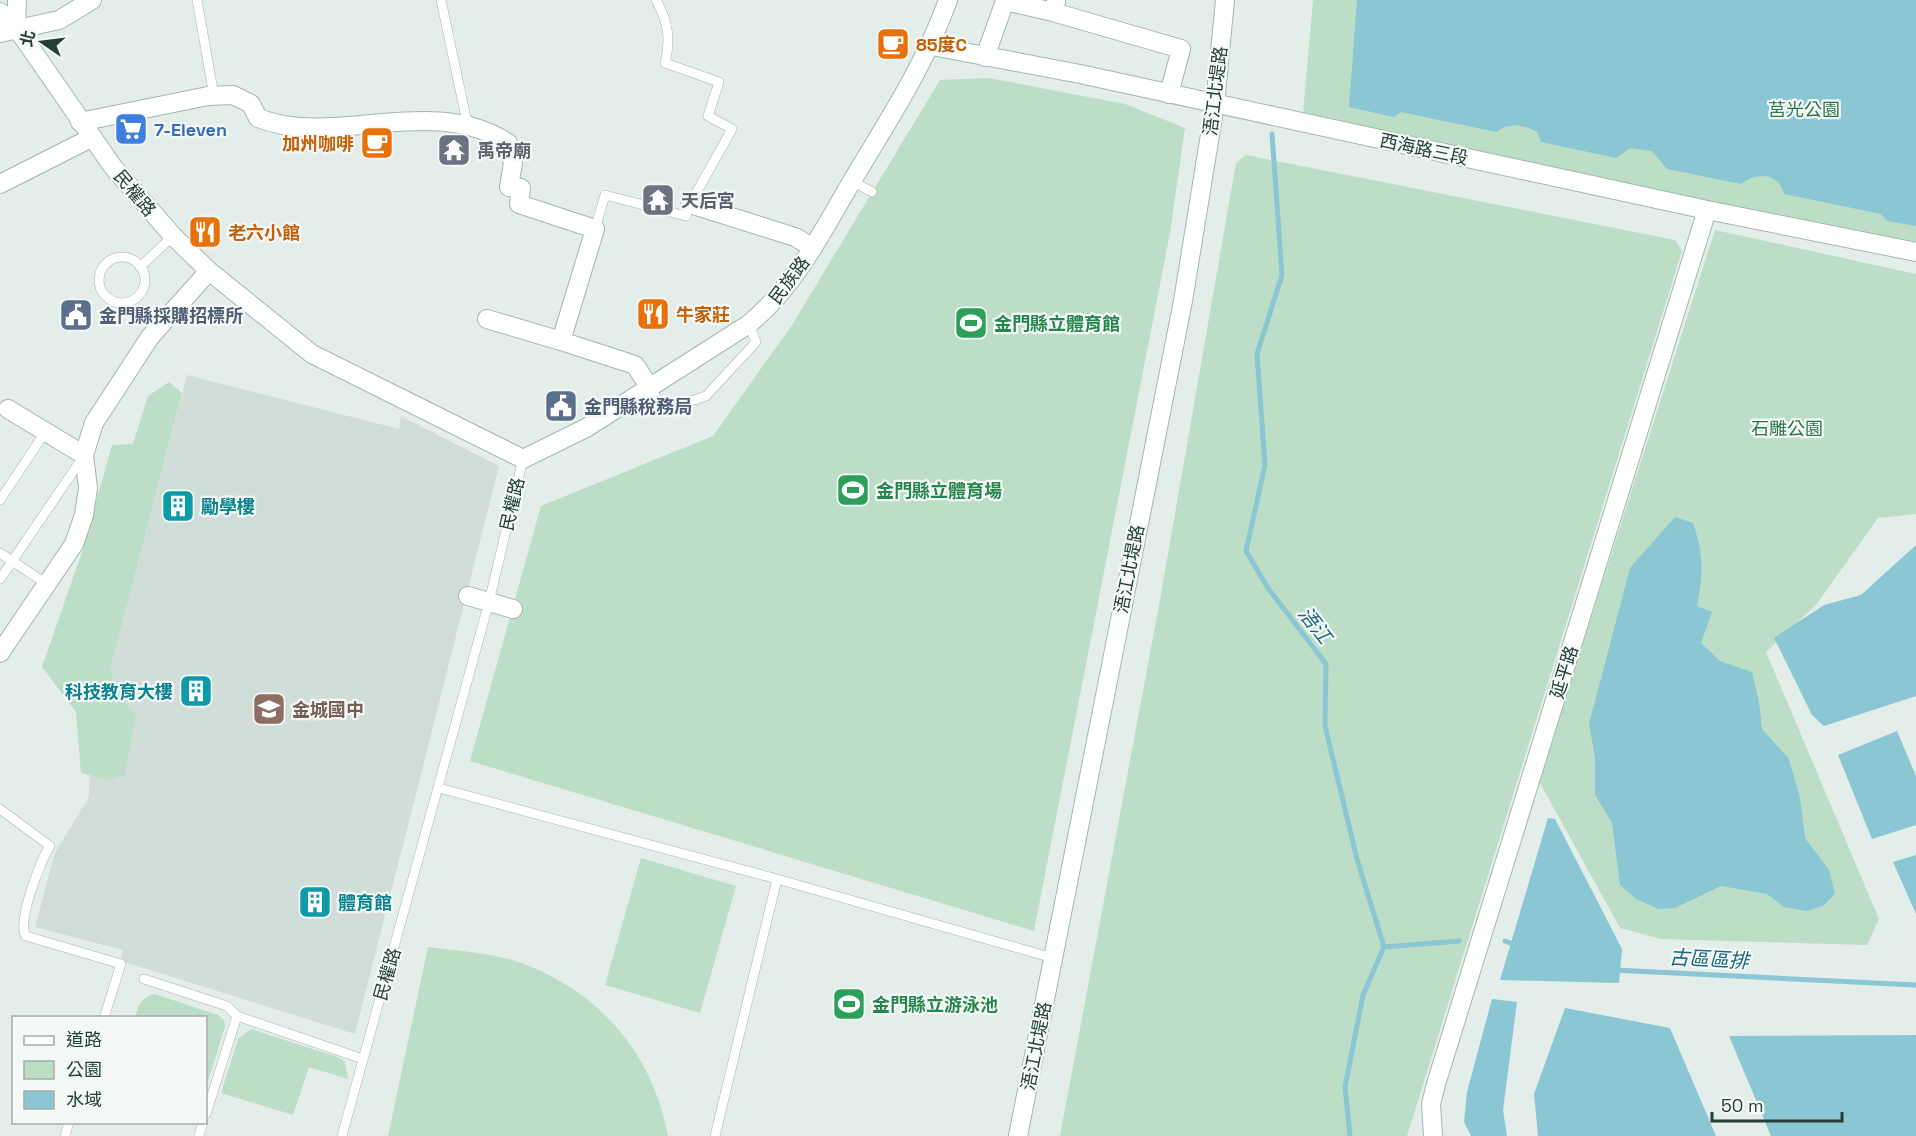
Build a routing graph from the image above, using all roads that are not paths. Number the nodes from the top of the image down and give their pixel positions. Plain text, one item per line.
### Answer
1 (17, 0) edge
2 (92, 0) edge
3 (197, 0) edge
4 (441, 0) edge
5 (656, 0) edge
6 (948, 0) edge
7 (1225, 0) edge
8 (1055, 6) edge
9 (0, 12) edge
10 (8, 30) edge
11 (932, 46) junction
12 (985, 57) junction
13 (1169, 93) junction
14 (214, 96) junction
15 (1215, 104) junction
16 (80, 122) junction
17 (468, 127) junction
18 (90, 138) junction
19 (852, 181) junction
20 (0, 184) edge
21 (872, 192) dead end
22 (690, 204) junction
23 (1707, 210) junction
24 (595, 229) junction
25 (173, 236) junction
26 (813, 248) junction
27 (1916, 252) edge
28 (140, 267) junction
29 (209, 271) junction
30 (487, 319) dead end
31 (749, 324) junction
32 (561, 341) junction
33 (650, 388) junction
34 (6, 412) dead end
35 (46, 431) junction
36 (84, 454) junction
37 (523, 459) junction
38 (0, 500) edge
39 (0, 553) edge
40 (12, 561) junction
41 (0, 579) edge
42 (47, 584) junction
43 (468, 597) dead end
44 (489, 602) junction
45 (513, 609) dead end
46 (1, 648) edge
47 (439, 788) junction
48 (0, 809) edge
49 (777, 879) junction
50 (1053, 958) junction
51 (144, 979) dead end
52 (104, 1016) edge
53 (237, 1016) junction
54 (363, 1059) junction
55 (207, 1111) edge
56 (342, 1136) edge
57 (715, 1136) edge
58 (1018, 1136) edge
59 (1433, 1136) edge

1 - 10 street
2 - 10 street
3 - 14 lane
4 - 17 lane
5 - 22 lane
6 - 11 street, 民族路
7 - 15 street, 浯江北堤路
8 - 12 street
8 - 13 street
9 - 10 street, 民權路
10 - 16 street, 民權路
11 - 12 street, 西海路三段
11 - 19 street, 民族路
12 - 13 street, 西海路三段
13 - 15 street, 西海路三段
14 - 16 street
14 - 17 street
15 - 23 street, 西海路三段
15 - 50 street, 浯江北堤路
16 - 18 street, 民權路
17 - 24 street
18 - 20 street
18 - 25 street, 民權路
19 - 21 lane
19 - 26 street, 民族路
22 - 24 lane
22 - 26 street
23 - 27 street, 西海路三段
23 - 59 street, 延平路
24 - 32 street
25 - 28 lane
25 - 29 street, 民權路
26 - 31 street, 民族路
28 - 28 lane
29 - 36 street
29 - 37 street, 民權路
30 - 32 street
31 - 33 street, 民族路
31 - 33 lane
32 - 33 street
33 - 37 street, 民族路
34 - 35 street
35 - 36 street
35 - 38 lane
36 - 40 lane
36 - 42 street
37 - 44 lane, 民權路
39 - 40 lane
40 - 41 lane
40 - 42 lane
42 - 46 street
43 - 44 street
44 - 45 street
44 - 47 lane, 民權路
47 - 49 lane
47 - 54 lane, 民權路
48 - 52 lane
49 - 50 lane
49 - 57 lane
50 - 58 street, 浯江北堤路
51 - 53 lane
53 - 54 lane
53 - 55 lane
54 - 56 lane, 民權路

